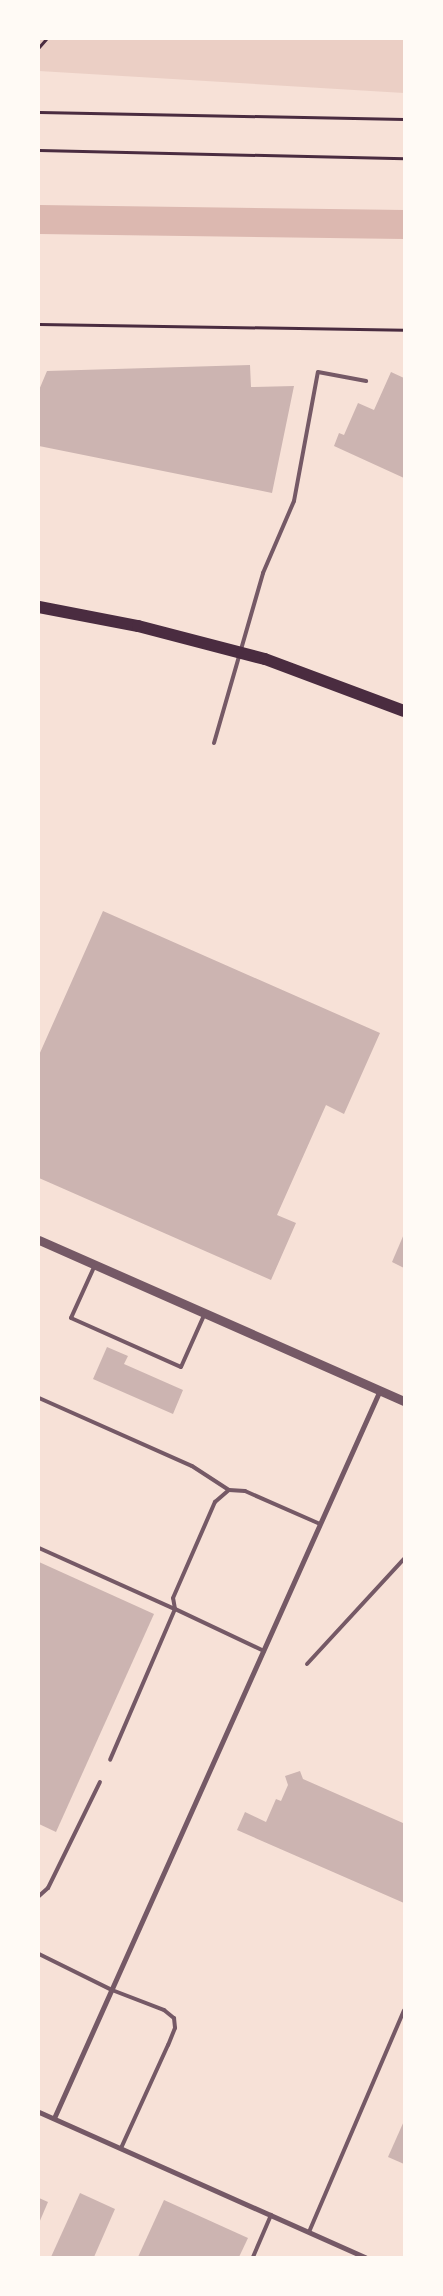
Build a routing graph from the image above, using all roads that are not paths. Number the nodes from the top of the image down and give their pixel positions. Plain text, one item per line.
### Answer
1 (366, 380) dead end
2 (39, 607) edge
3 (238, 652) junction
4 (404, 711) edge
5 (214, 743) dead end
6 (39, 1240) edge
7 (95, 1265) junction
8 (205, 1313) junction
9 (380, 1390) junction
10 (39, 1398) edge
11 (404, 1401) edge
12 (229, 1490) junction
13 (320, 1524) junction
14 (39, 1548) edge
15 (404, 1559) edge
16 (175, 1609) junction
17 (264, 1651) junction
18 (307, 1664) dead end
19 (110, 1760) dead end
20 (100, 1782) dead end
21 (39, 1896) edge
22 (39, 1954) edge
23 (112, 1990) junction
24 (404, 2010) edge
25 (39, 2112) edge
26 (54, 2118) junction
27 (121, 2148) junction
28 (271, 2216) junction
29 (309, 2232) junction
30 (253, 2257) edge
31 (365, 2257) edge

1 - 3 lane
2 - 3 main road
3 - 4 main road
3 - 5 lane
6 - 7 street
7 - 8 street
7 - 8 lane
8 - 9 street
9 - 11 street
9 - 13 street
10 - 12 lane
12 - 13 lane
12 - 16 lane
13 - 17 street
14 - 16 lane
15 - 18 lane
16 - 17 lane
16 - 19 lane
17 - 23 street
20 - 21 lane
22 - 23 lane
23 - 26 street
23 - 27 lane
24 - 29 lane
25 - 26 street
26 - 27 street
27 - 28 street
28 - 29 street
28 - 30 lane
29 - 31 street

